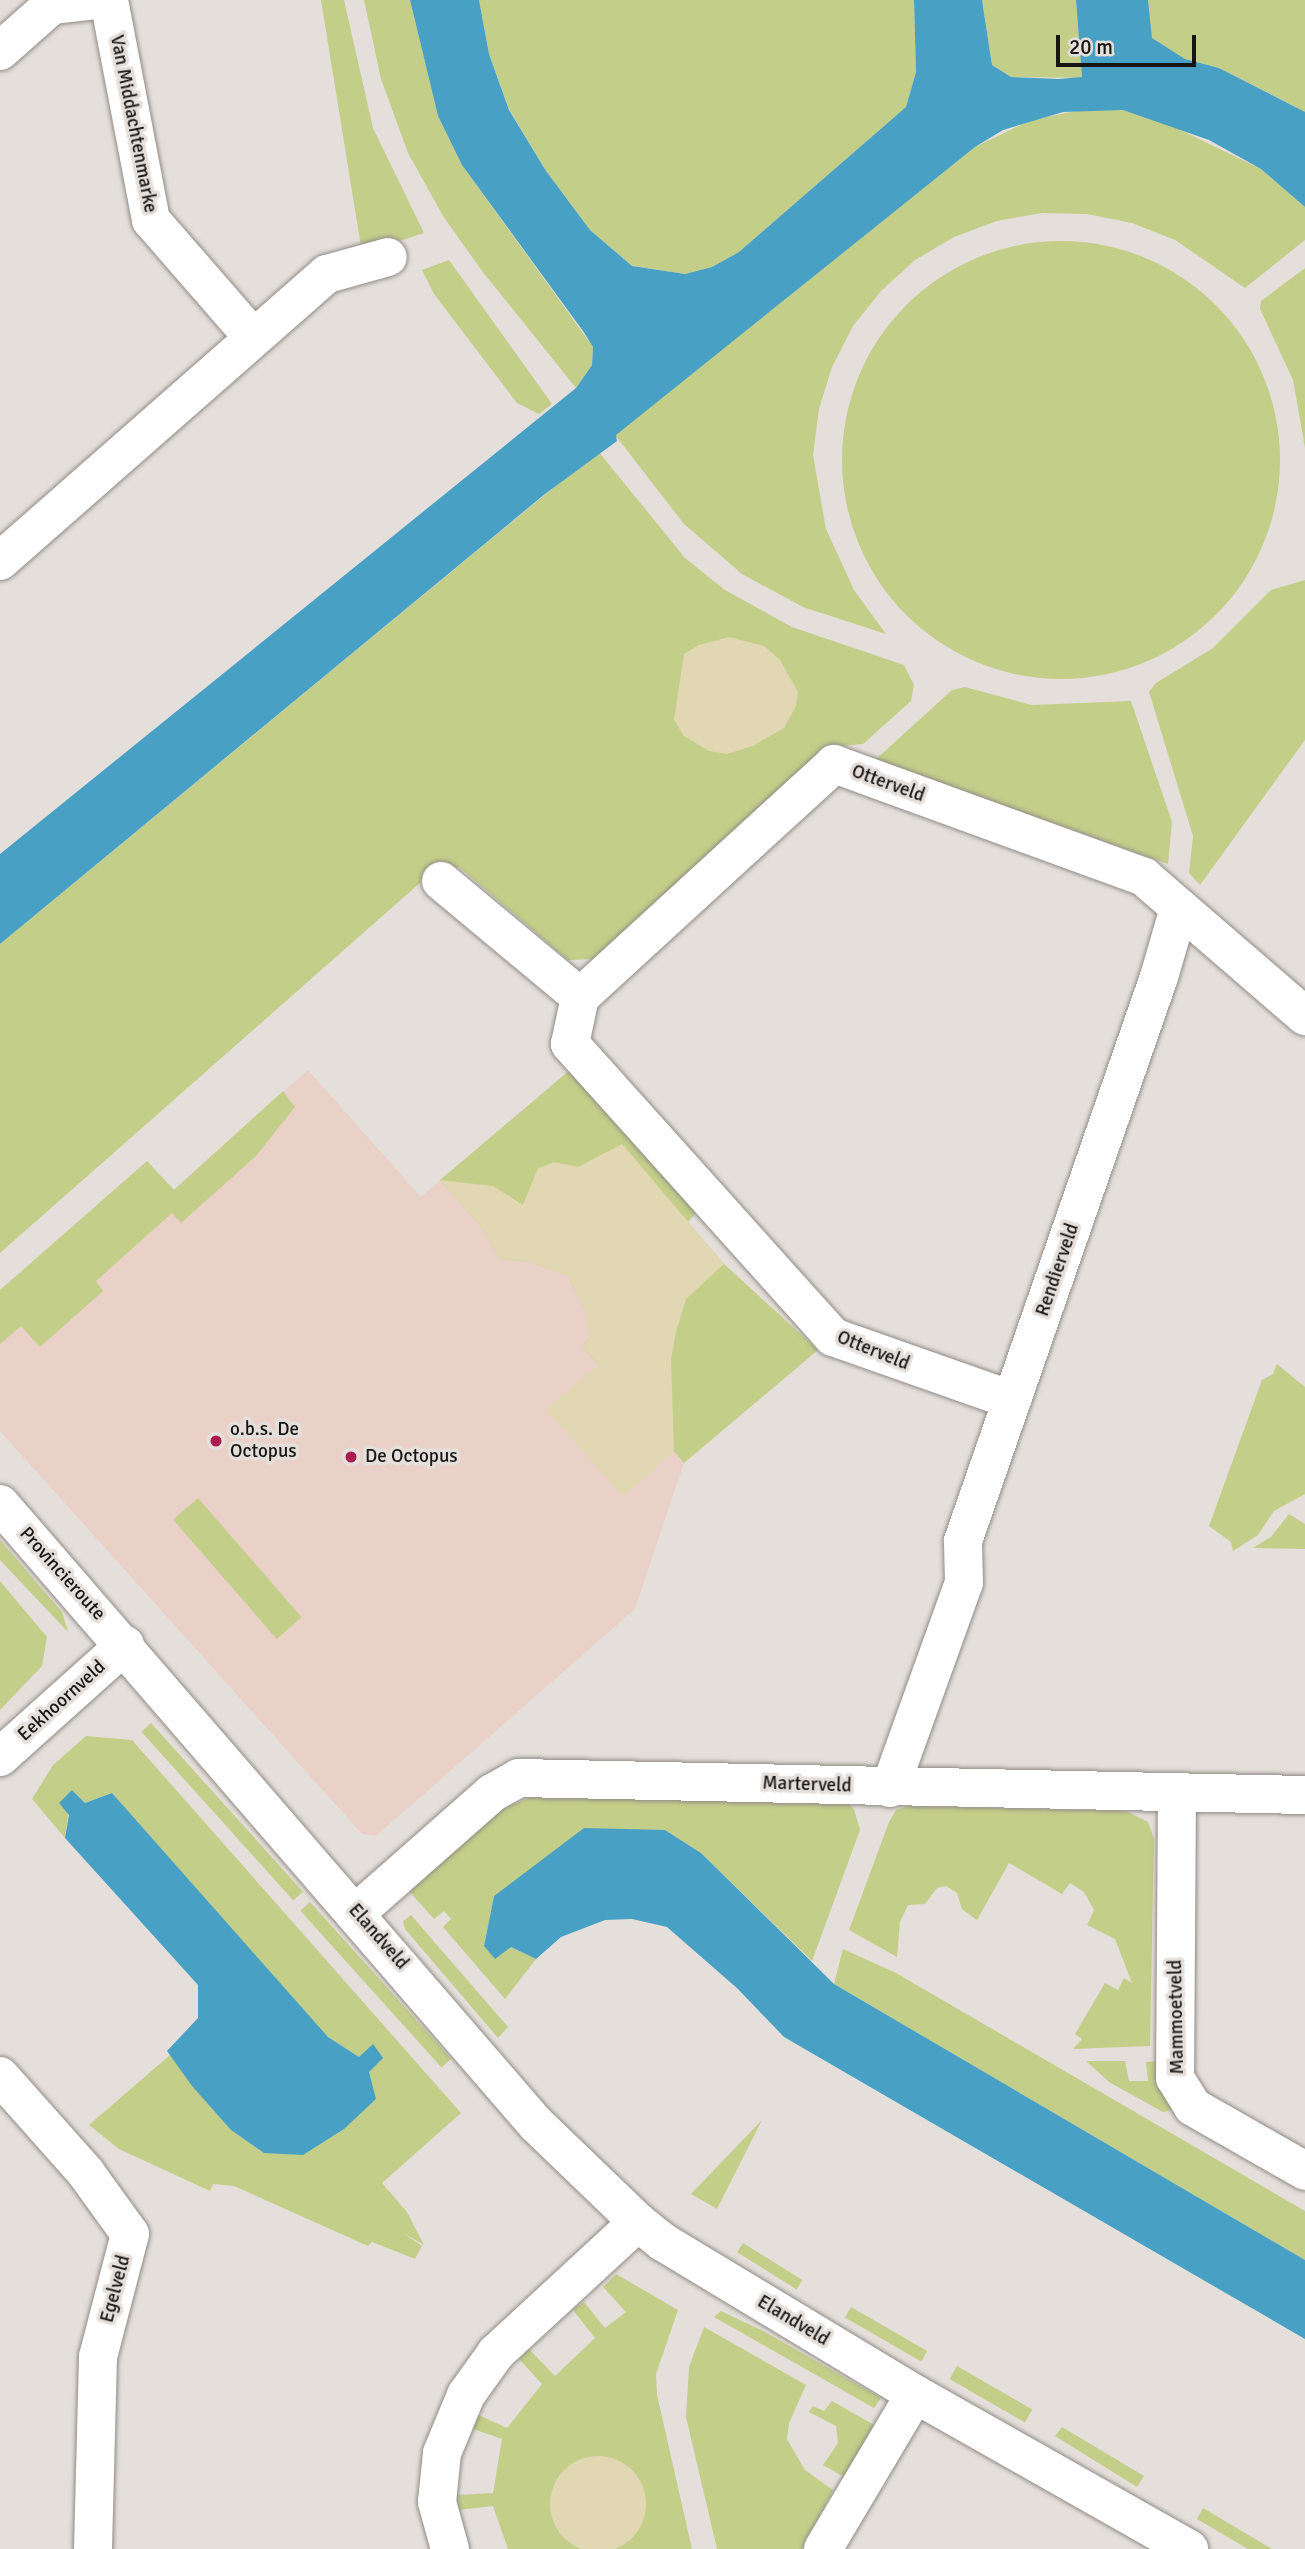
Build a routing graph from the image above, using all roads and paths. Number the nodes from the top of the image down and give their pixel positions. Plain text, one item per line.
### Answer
1 (96, 0) edge
2 (108, 0) edge
3 (0, 51) edge
4 (388, 257) dead end
5 (252, 336) junction
6 (0, 561) edge
7 (441, 881) dead end
8 (1179, 908) junction
9 (580, 997) junction
10 (1305, 1016) edge
11 (1012, 1399) junction
12 (0, 1504) edge
13 (125, 1645) junction
14 (0, 1757) edge
15 (890, 1788) junction
16 (1177, 1794) junction
17 (1305, 1796) edge
18 (357, 1912) junction
19 (0, 2076) edge
20 (1305, 2171) edge
21 (638, 2222) junction
22 (915, 2394) junction
23 (93, 2549) edge
24 (450, 2549) edge
25 (823, 2549) edge
26 (1189, 2549) edge

1 - 3 street
2 - 5 street, Van Middachtenmarke
4 - 5 street
5 - 6 street
7 - 9 street
8 - 9 street, Otterveld
8 - 10 street
8 - 11 street, Rendierveld
9 - 11 street, Otterveld
11 - 15 street, Rendierveld
12 - 13 street, Provincieroute
13 - 14 street, Eekhoornveld
13 - 18 street, Elandveld
15 - 16 street, Marterveld
15 - 18 street, Marterveld
16 - 17 street, Marterveld
16 - 20 street, Mammoetveld
18 - 21 street, Elandveld
19 - 23 street, Egelveld
21 - 22 street, Elandveld
21 - 24 street
22 - 25 street
22 - 26 street, Elandveld

